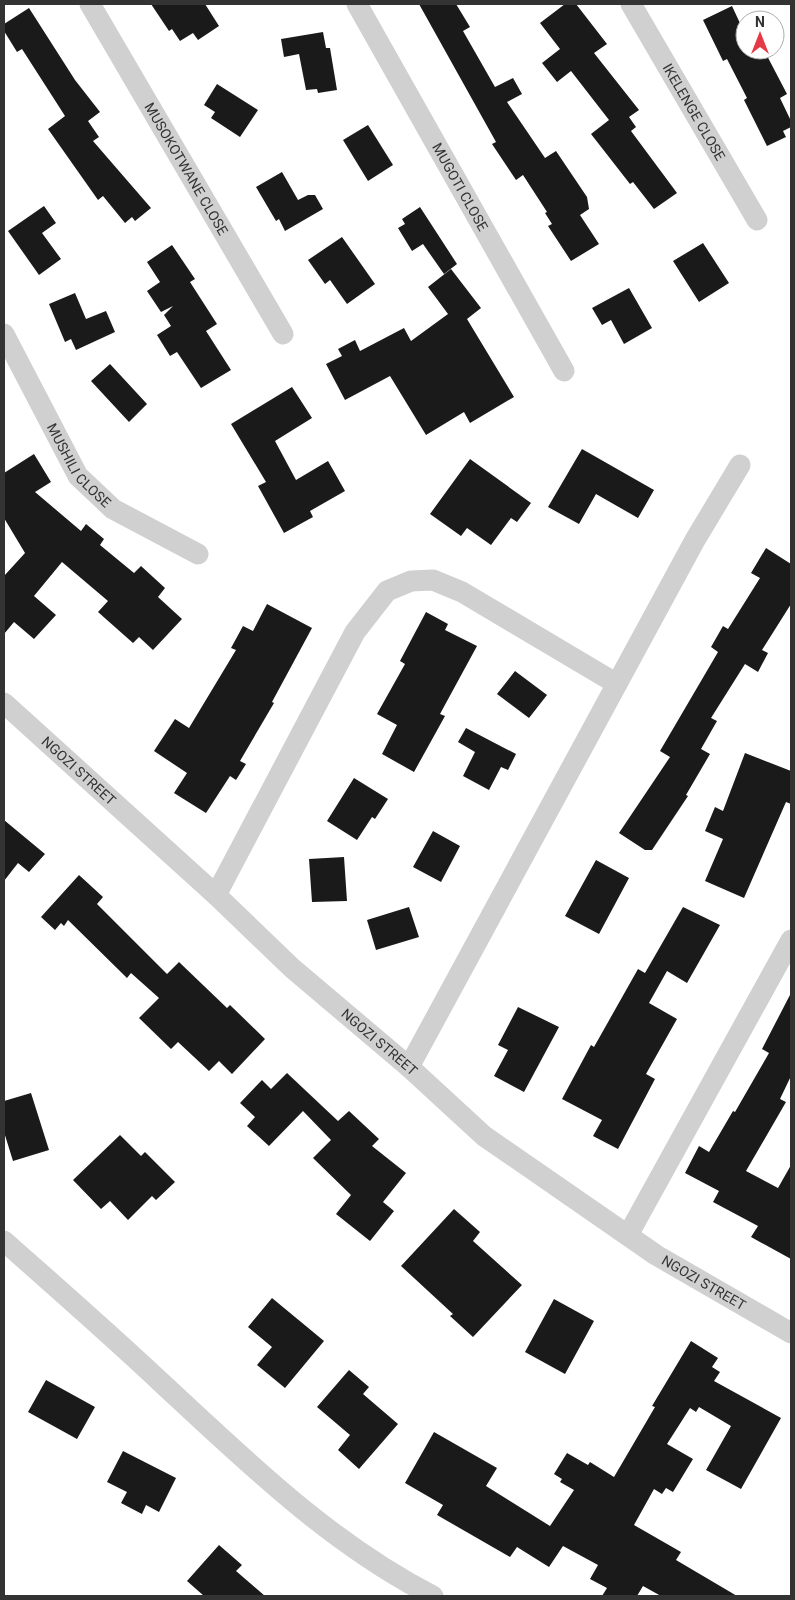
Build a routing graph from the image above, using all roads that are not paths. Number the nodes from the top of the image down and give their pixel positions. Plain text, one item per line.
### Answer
1 (90, 4) edge
2 (357, 4) edge
3 (631, 4) edge
4 (757, 220) dead end
5 (4, 334) edge
6 (283, 334) dead end
7 (564, 371) dead end
8 (740, 465) dead end
9 (198, 554) dead end
10 (618, 684) junction
11 (4, 703) edge
12 (216, 895) junction
13 (791, 940) edge
14 (409, 1067) junction
15 (628, 1235) junction
16 (4, 1241) edge
17 (791, 1333) edge
18 (433, 1596) edge

1 - 6 street, MUSOKOTWANE CLOSE
2 - 7 street, MUGOTI CLOSE
3 - 4 street, IKELENGE CLOSE
5 - 9 street, MUSHILI CLOSE
8 - 10 street
10 - 12 street
10 - 14 street
11 - 12 street, NGOZI STREET
12 - 14 street, NGOZI STREET
13 - 15 street
14 - 15 street, NGOZI STREET
15 - 17 street, NGOZI STREET
16 - 18 street

